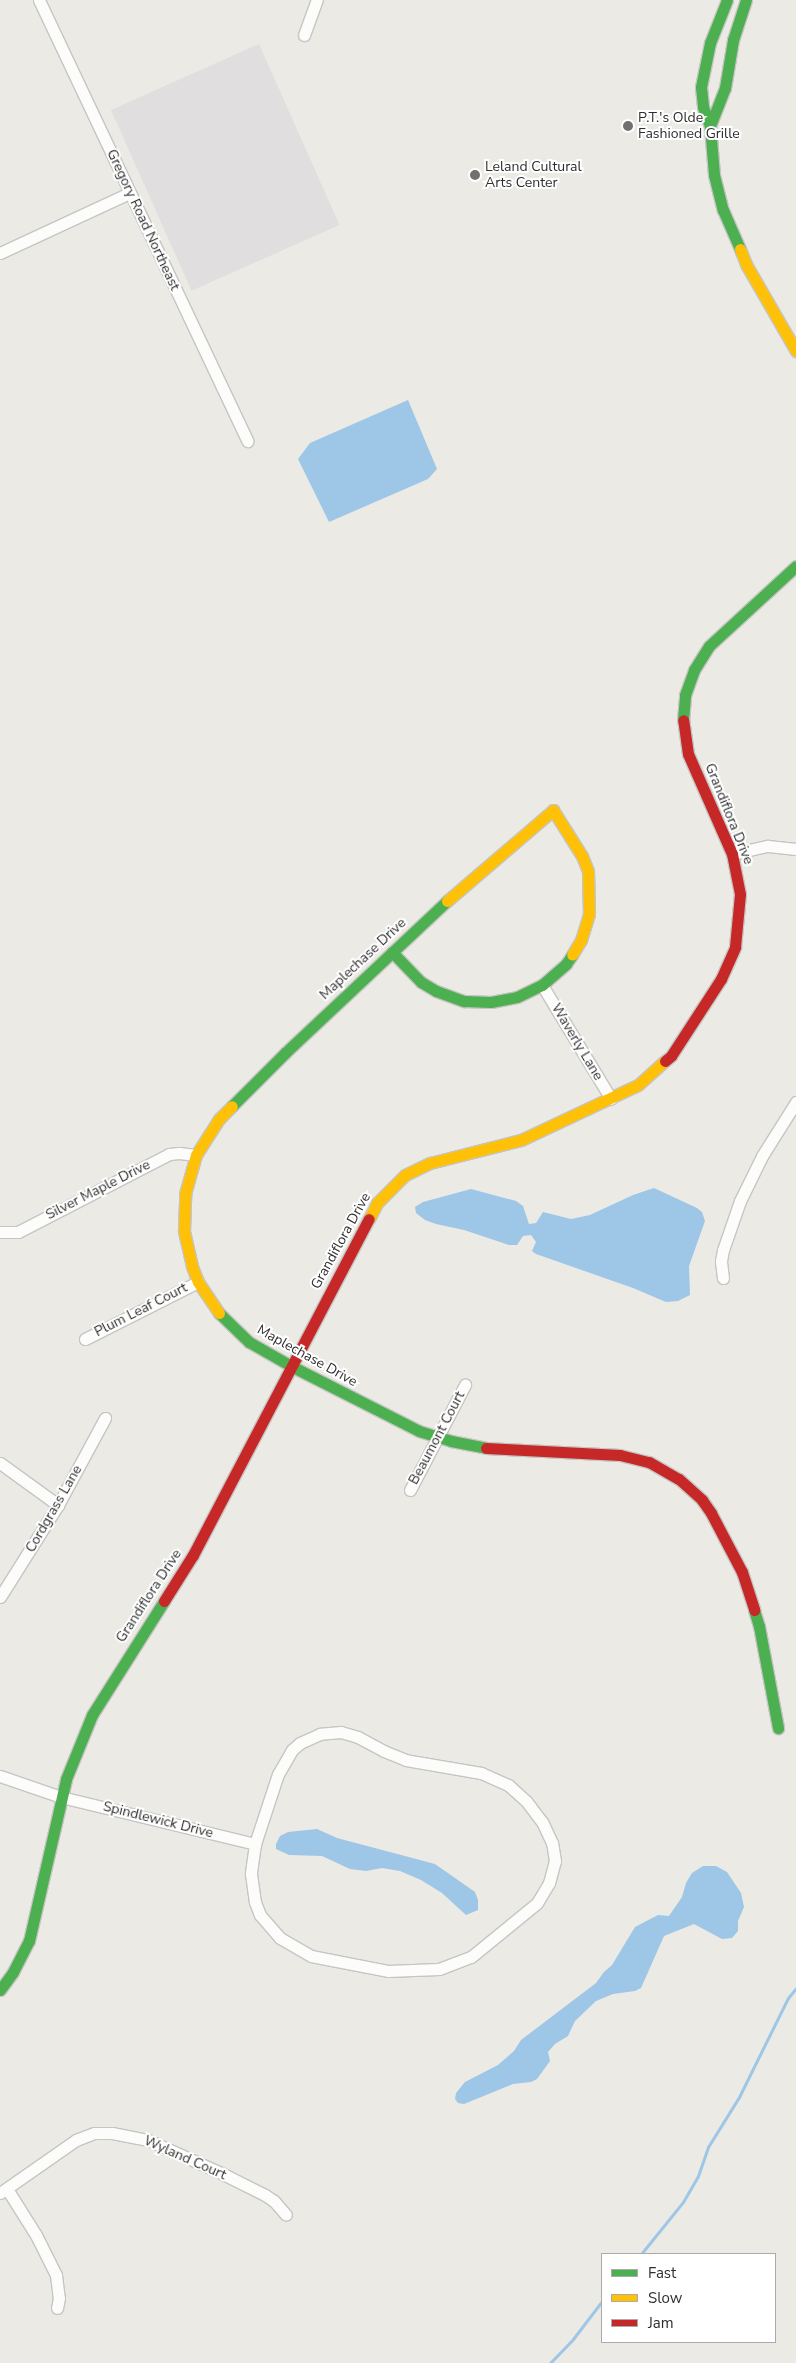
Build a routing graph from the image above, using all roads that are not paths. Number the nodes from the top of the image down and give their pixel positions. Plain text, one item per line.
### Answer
1 (39, 0) edge
2 (317, 0) edge
3 (727, 0) edge
4 (746, 0) edge
5 (304, 35) dead end
6 (710, 126) junction
7 (130, 193) junction
8 (0, 254) edge
9 (796, 351) edge
10 (247, 441) dead end
11 (794, 571) edge
12 (796, 849) edge
13 (732, 854) junction
14 (392, 952) junction
15 (542, 985) junction
16 (611, 1099) junction
17 (796, 1102) edge
18 (196, 1155) junction
19 (0, 1232) edge
20 (723, 1278) dead end
21 (198, 1282) junction
22 (84, 1339) dead end
23 (291, 1366) junction
24 (465, 1385) dead end
25 (104, 1418) dead end
26 (437, 1438) junction
27 (0, 1463) edge
28 (410, 1490) dead end
29 (58, 1505) junction
30 (0, 1597) edge
31 (778, 1728) dead end
32 (0, 1776) edge
33 (61, 1797) junction
34 (254, 1844) junction
35 (0, 1990) edge
36 (4, 2191) edge
37 (286, 2215) dead end
38 (57, 2308) dead end

1 - 7 street, Gregory Road Northeast
2 - 5 street
3 - 6 street
4 - 6 street
6 - 9 street
7 - 8 street
7 - 10 street, Gregory Road Northeast
11 - 13 street, Grandiflora Drive
12 - 13 street
13 - 16 street, Grandiflora Drive
14 - 15 street
14 - 15 street, Maplechase Drive
14 - 18 street, Maplechase Drive
15 - 16 street, Waverly Lane
16 - 23 street, Grandiflora Drive
17 - 20 street
18 - 19 street, Silver Maple Drive
18 - 21 street, Maplechase Drive
21 - 22 street, Plum Leaf Court
21 - 23 street, Maplechase Drive
23 - 26 street, Maplechase Drive
23 - 33 street, Grandiflora Drive
24 - 26 street, Beaumont Court
25 - 29 street, Cordgrass Lane
26 - 28 street, Beaumont Court
26 - 31 street, Maplechase Drive
27 - 29 street
29 - 30 street, Cordgrass Lane
32 - 33 street, Spindlewick Drive
33 - 34 street, Spindlewick Drive
33 - 35 street, Grandiflora Drive
34 - 34 street
36 - 37 street, Wyland Court
36 - 38 street

